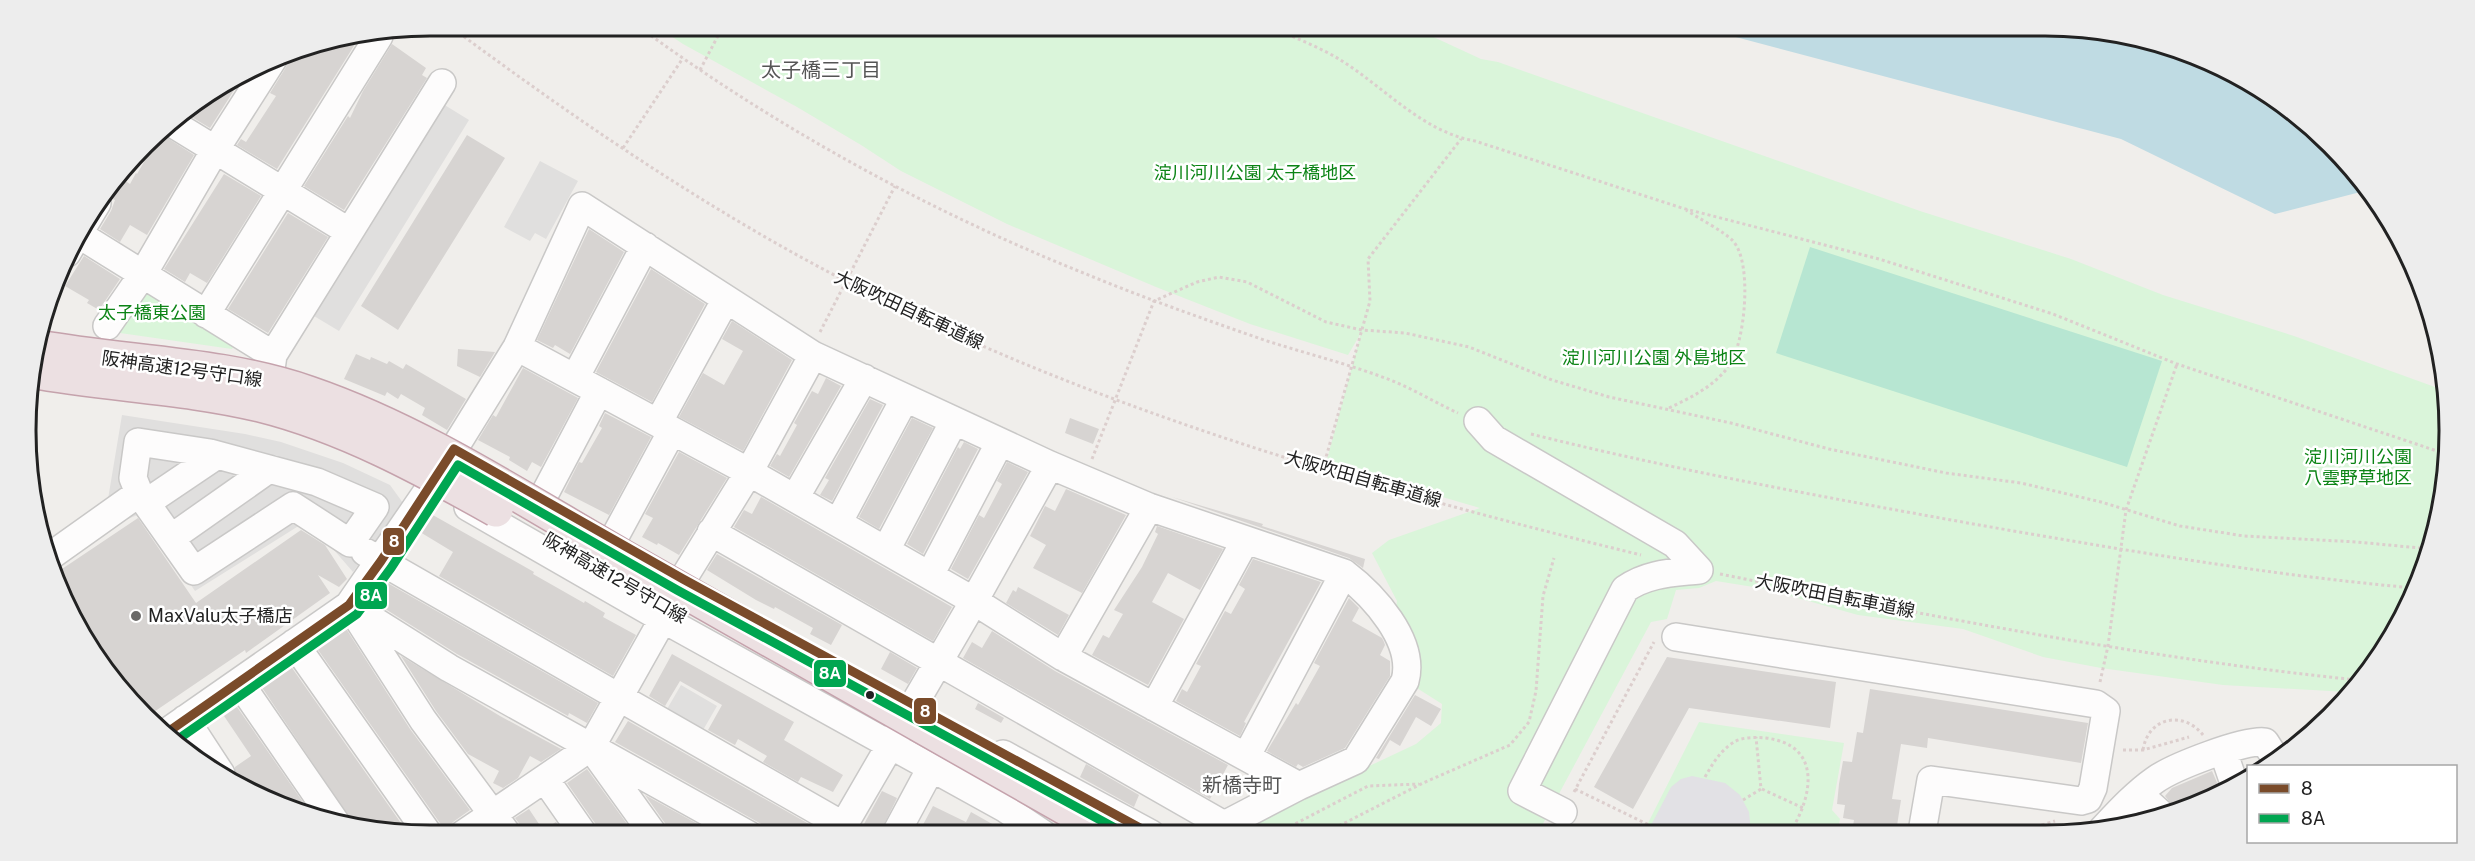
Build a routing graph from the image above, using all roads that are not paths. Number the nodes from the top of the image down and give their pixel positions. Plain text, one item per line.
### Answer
1 (378, 39) edge
2 (264, 73) edge
3 (442, 83) dead end
4 (178, 127) edge
5 (215, 150) junction
6 (283, 191) junction
7 (348, 231) junction
8 (86, 239) edge
9 (645, 246) junction
10 (143, 274) junction
11 (726, 299) junction
12 (206, 314) junction
13 (107, 326) dead end
14 (48, 334) edge
15 (815, 346) junction
16 (517, 347) junction
17 (45, 348) edge
18 (272, 362) junction
19 (40, 372) edge
20 (575, 378) junction
21 (864, 378) junction
22 (38, 388) edge
23 (599, 391) junction
24 (905, 398) junction
25 (954, 421) junction
26 (1478, 421) road end
27 (665, 427) junction
28 (1000, 442) junction
29 (454, 449) junction
30 (218, 455) junction
31 (1050, 465) junction
32 (269, 469) junction
33 (749, 472) junction
34 (431, 486) junction
35 (143, 498) junction
36 (795, 498) junction
37 (542, 499) junction
38 (1149, 507) junction
39 (838, 523) junction
40 (711, 532) junction
41 (171, 538) junction
42 (613, 540) junction
43 (1245, 541) junction
44 (350, 543) junction
45 (886, 550) junction
46 (56, 553) edge
47 (381, 561) junction
48 (1344, 573) junction
49 (930, 575) junction
50 (687, 582) junction
51 (974, 600) junction
52 (349, 605) junction
53 (663, 619) junction
54 (1676, 637) road end
55 (294, 643) junction
56 (1064, 657) junction
57 (939, 663) junction
58 (239, 682) junction
59 (620, 699) junction
60 (914, 706) junction
61 (1154, 706) junction
62 (175, 726) edge
63 (889, 745) junction
64 (2213, 746) junction
65 (195, 747) edge
66 (591, 747) junction
67 (2272, 753) edge
68 (1246, 757) junction
69 (931, 768) junction
70 (2231, 778) edge
71 (545, 779) junction
72 (1299, 786) junction
73 (2139, 794) junction
74 (1569, 800) road end
75 (2156, 809) edge
76 (328, 812) edge
77 (2114, 818) edge
78 (422, 825) edge
79 (501, 825) edge
80 (577, 825) edge
81 (647, 825) edge
82 (731, 825) edge
83 (833, 825) edge
84 (844, 825) edge
85 (900, 825) edge
86 (1030, 825) edge
87 (1050, 825) edge
88 (1095, 825) edge
89 (1134, 825) edge
90 (1209, 825) edge
91 (1224, 825) edge
92 (1923, 825) edge

1 - 6 street
2 - 5 street
3 - 7 street
4 - 5 street
5 - 6 street
5 - 10 street
6 - 7 street
6 - 12 street
7 - 18 street
8 - 10 street
9 - 11 street
9 - 16 street
9 - 20 street
10 - 12 street
10 - 13 street
11 - 15 street
11 - 27 street
12 - 18 street
14 - 18 street
15 - 21 street
15 - 33 street
16 - 20 street
16 - 29 street
17 - 88 highway, 阪神高速12号守口線, bridge
18 - 29 street
19 - 87 highway, 阪神高速12号守口線, bridge
20 - 23 street
21 - 24 street
21 - 36 street
22 - 34 street
23 - 27 street
23 - 37 street
24 - 25 street
24 - 39 street
25 - 28 street
25 - 45 street
26 - 74 street
27 - 33 street
27 - 42 street
28 - 31 street
28 - 49 street
29 - 34 street
29 - 37 street
30 - 32 street
30 - 35 street
30 - 35 street
31 - 38 street
31 - 51 street
32 - 41 street
32 - 44 street
33 - 36 street
33 - 40 street
34 - 47 street
34 - 53 street
35 - 41 street
35 - 46 street
36 - 39 street
37 - 42 street
38 - 43 street
38 - 56 street
39 - 45 street
40 - 50 street
40 - 57 street
41 - 44 street
42 - 50 street
43 - 48 street
43 - 61 street
44 - 47 street
45 - 49 street
47 - 52 street
47 - 59 street
48 - 68 street
48 - 72 street
49 - 51 street
50 - 53 street
50 - 60 street
51 - 56 street
51 - 57 street
52 - 55 street
52 - 66 street
52 - 79 street
53 - 59 street
53 - 63 street
54 - 92 street
55 - 58 street
55 - 78 street
56 - 61 street
57 - 60 street
57 - 90 street
58 - 62 street
58 - 76 street
59 - 66 street
59 - 83 street
60 - 63 street
60 - 89 street
61 - 68 street
62 - 65 street
63 - 69 street
63 - 84 street
64 - 67 street
64 - 70 street
64 - 73 street
66 - 71 street
66 - 81 street
66 - 82 street
68 - 72 street
69 - 85 street
69 - 86 street
71 - 79 street
71 - 80 street
72 - 91 street
73 - 75 street
73 - 77 street

